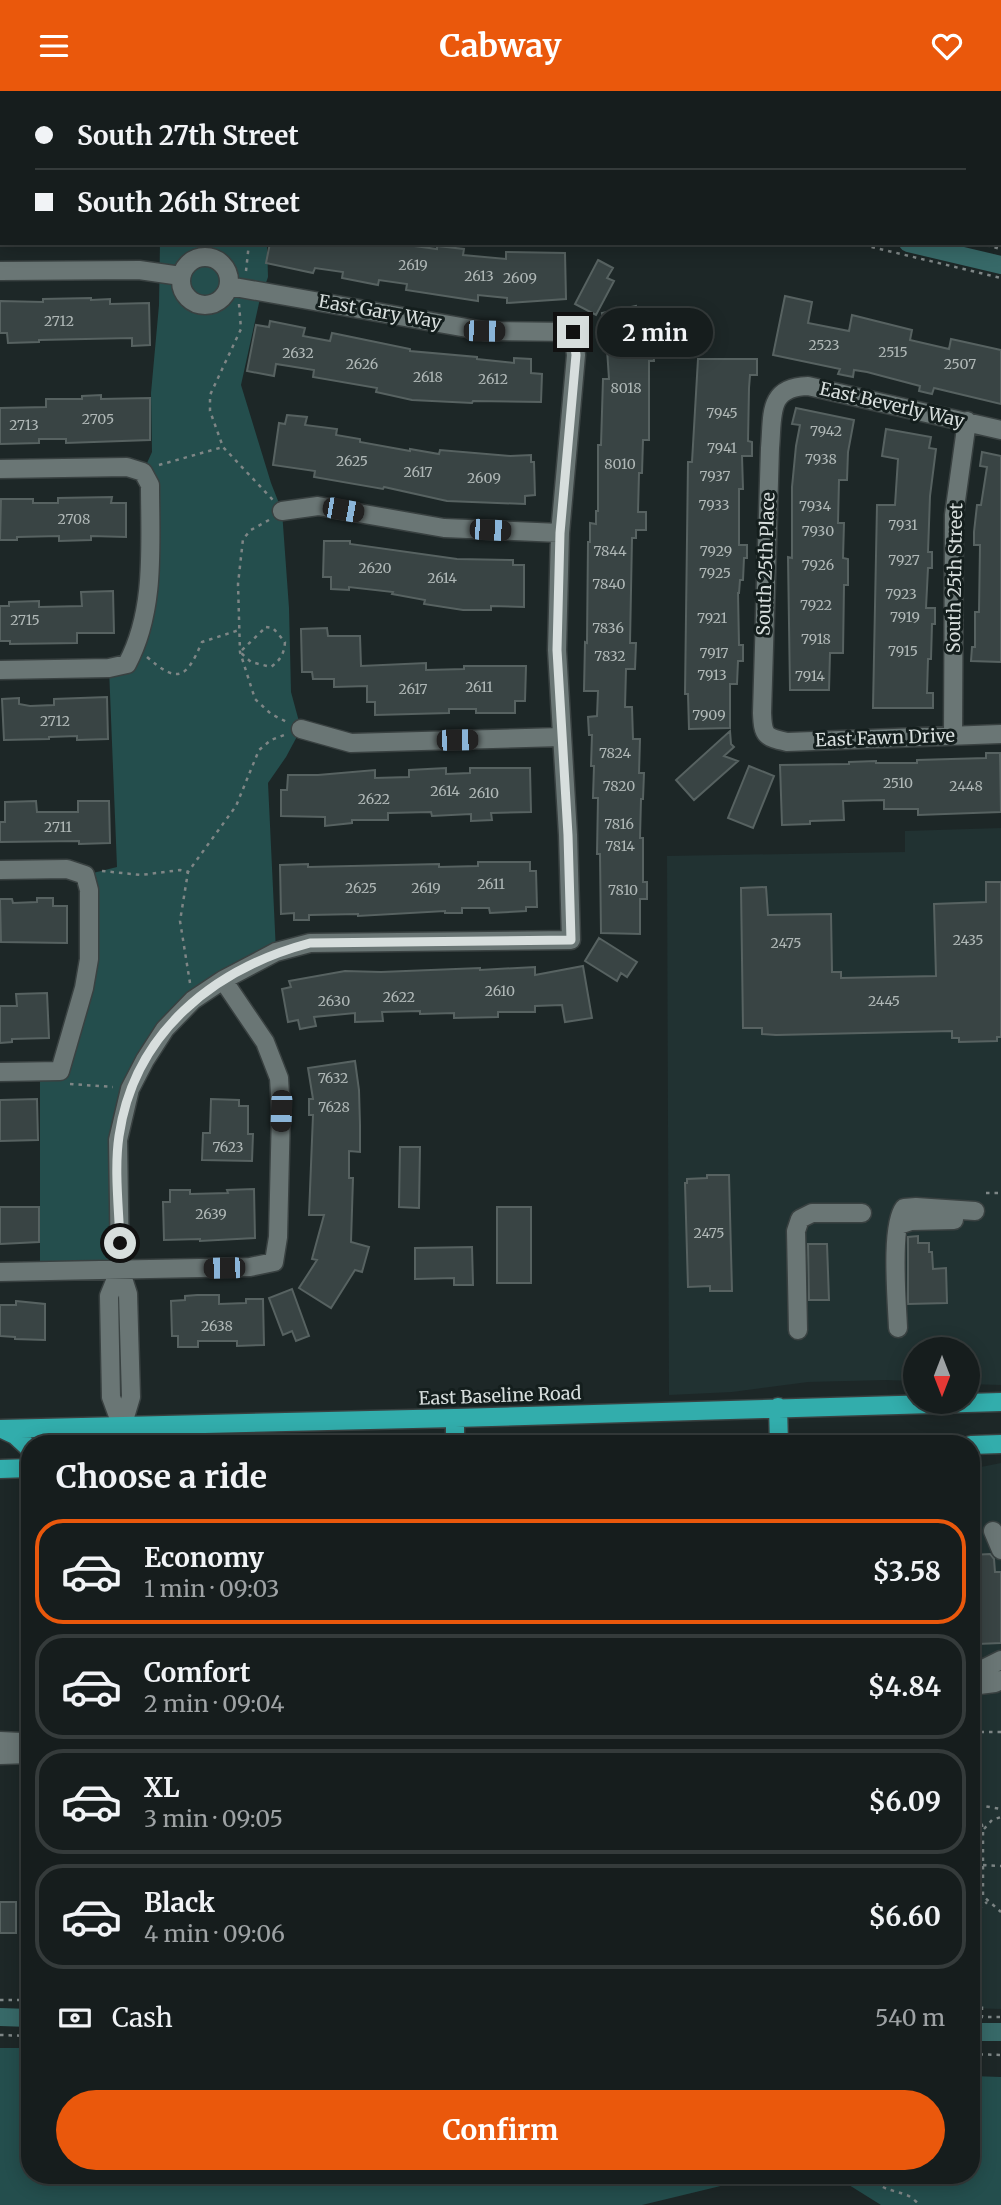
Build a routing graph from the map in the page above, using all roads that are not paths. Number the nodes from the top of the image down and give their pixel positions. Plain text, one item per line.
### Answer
1 (0, 271) edge
2 (181, 276) junction
3 (234, 287) junction
4 (783, 391) joint
5 (967, 421) junction
6 (1001, 430) edge
7 (0, 469) edge
8 (282, 511) road end
9 (560, 533) junction
10 (0, 670) edge
11 (301, 729) road end
12 (1001, 734) edge
13 (953, 735) junction
14 (561, 737) junction
15 (769, 738) joint
16 (0, 870) edge
17 (223, 980) junction
18 (0, 1072) edge
19 (862, 1213) dead end
20 (975, 1215) dead end
21 (120, 1269) junction
22 (0, 1272) edge
23 (898, 1328) dead end
24 (798, 1330) dead end
25 (1001, 1402) edge
26 (778, 1407) junction
27 (455, 1418) junction
28 (122, 1427) junction
29 (0, 1429) edge
30 (117, 1435) edge
31 (129, 1435) edge
32 (455, 1435) edge
33 (779, 1435) edge
34 (21, 1441) edge
35 (1001, 1444) edge
36 (980, 1445) edge
37 (21, 1468) edge
38 (0, 1469) edge
39 (993, 1531) dead end
40 (1001, 1550) edge
41 (1001, 1660) edge
42 (980, 1670) edge
43 (1001, 1680) edge
44 (980, 1685) edge
45 (0, 1741) edge
46 (21, 1743) edge
47 (21, 1754) edge
48 (0, 1755) edge

1 - 2 street
2 - 3 street
2 - 3 street
3 - 9 street, East Gary Way
4 - 5 street, East Beverly Way
4 - 15 street, South 25th Place
5 - 6 street, East Beverly Way
5 - 13 street, South 25th Street
7 - 10 street
8 - 9 street
9 - 14 street
11 - 14 street
12 - 13 street, East Fawn Drive
13 - 15 street, East Fawn Drive
14 - 17 street
16 - 18 street
17 - 21 street
17 - 21 street
19 - 24 street
20 - 23 street
21 - 22 street
21 - 28 street
25 - 26 main road, East Baseline Road
26 - 27 main road, East Baseline Road
26 - 33 main road
27 - 28 main road, East Baseline Road
27 - 32 main road
28 - 29 main road, East Baseline Road
28 - 30 main road
28 - 31 main road
29 - 34 main road
35 - 36 main road
37 - 38 main road
39 - 40 street
41 - 42 street
43 - 44 street
45 - 46 street
47 - 48 street

